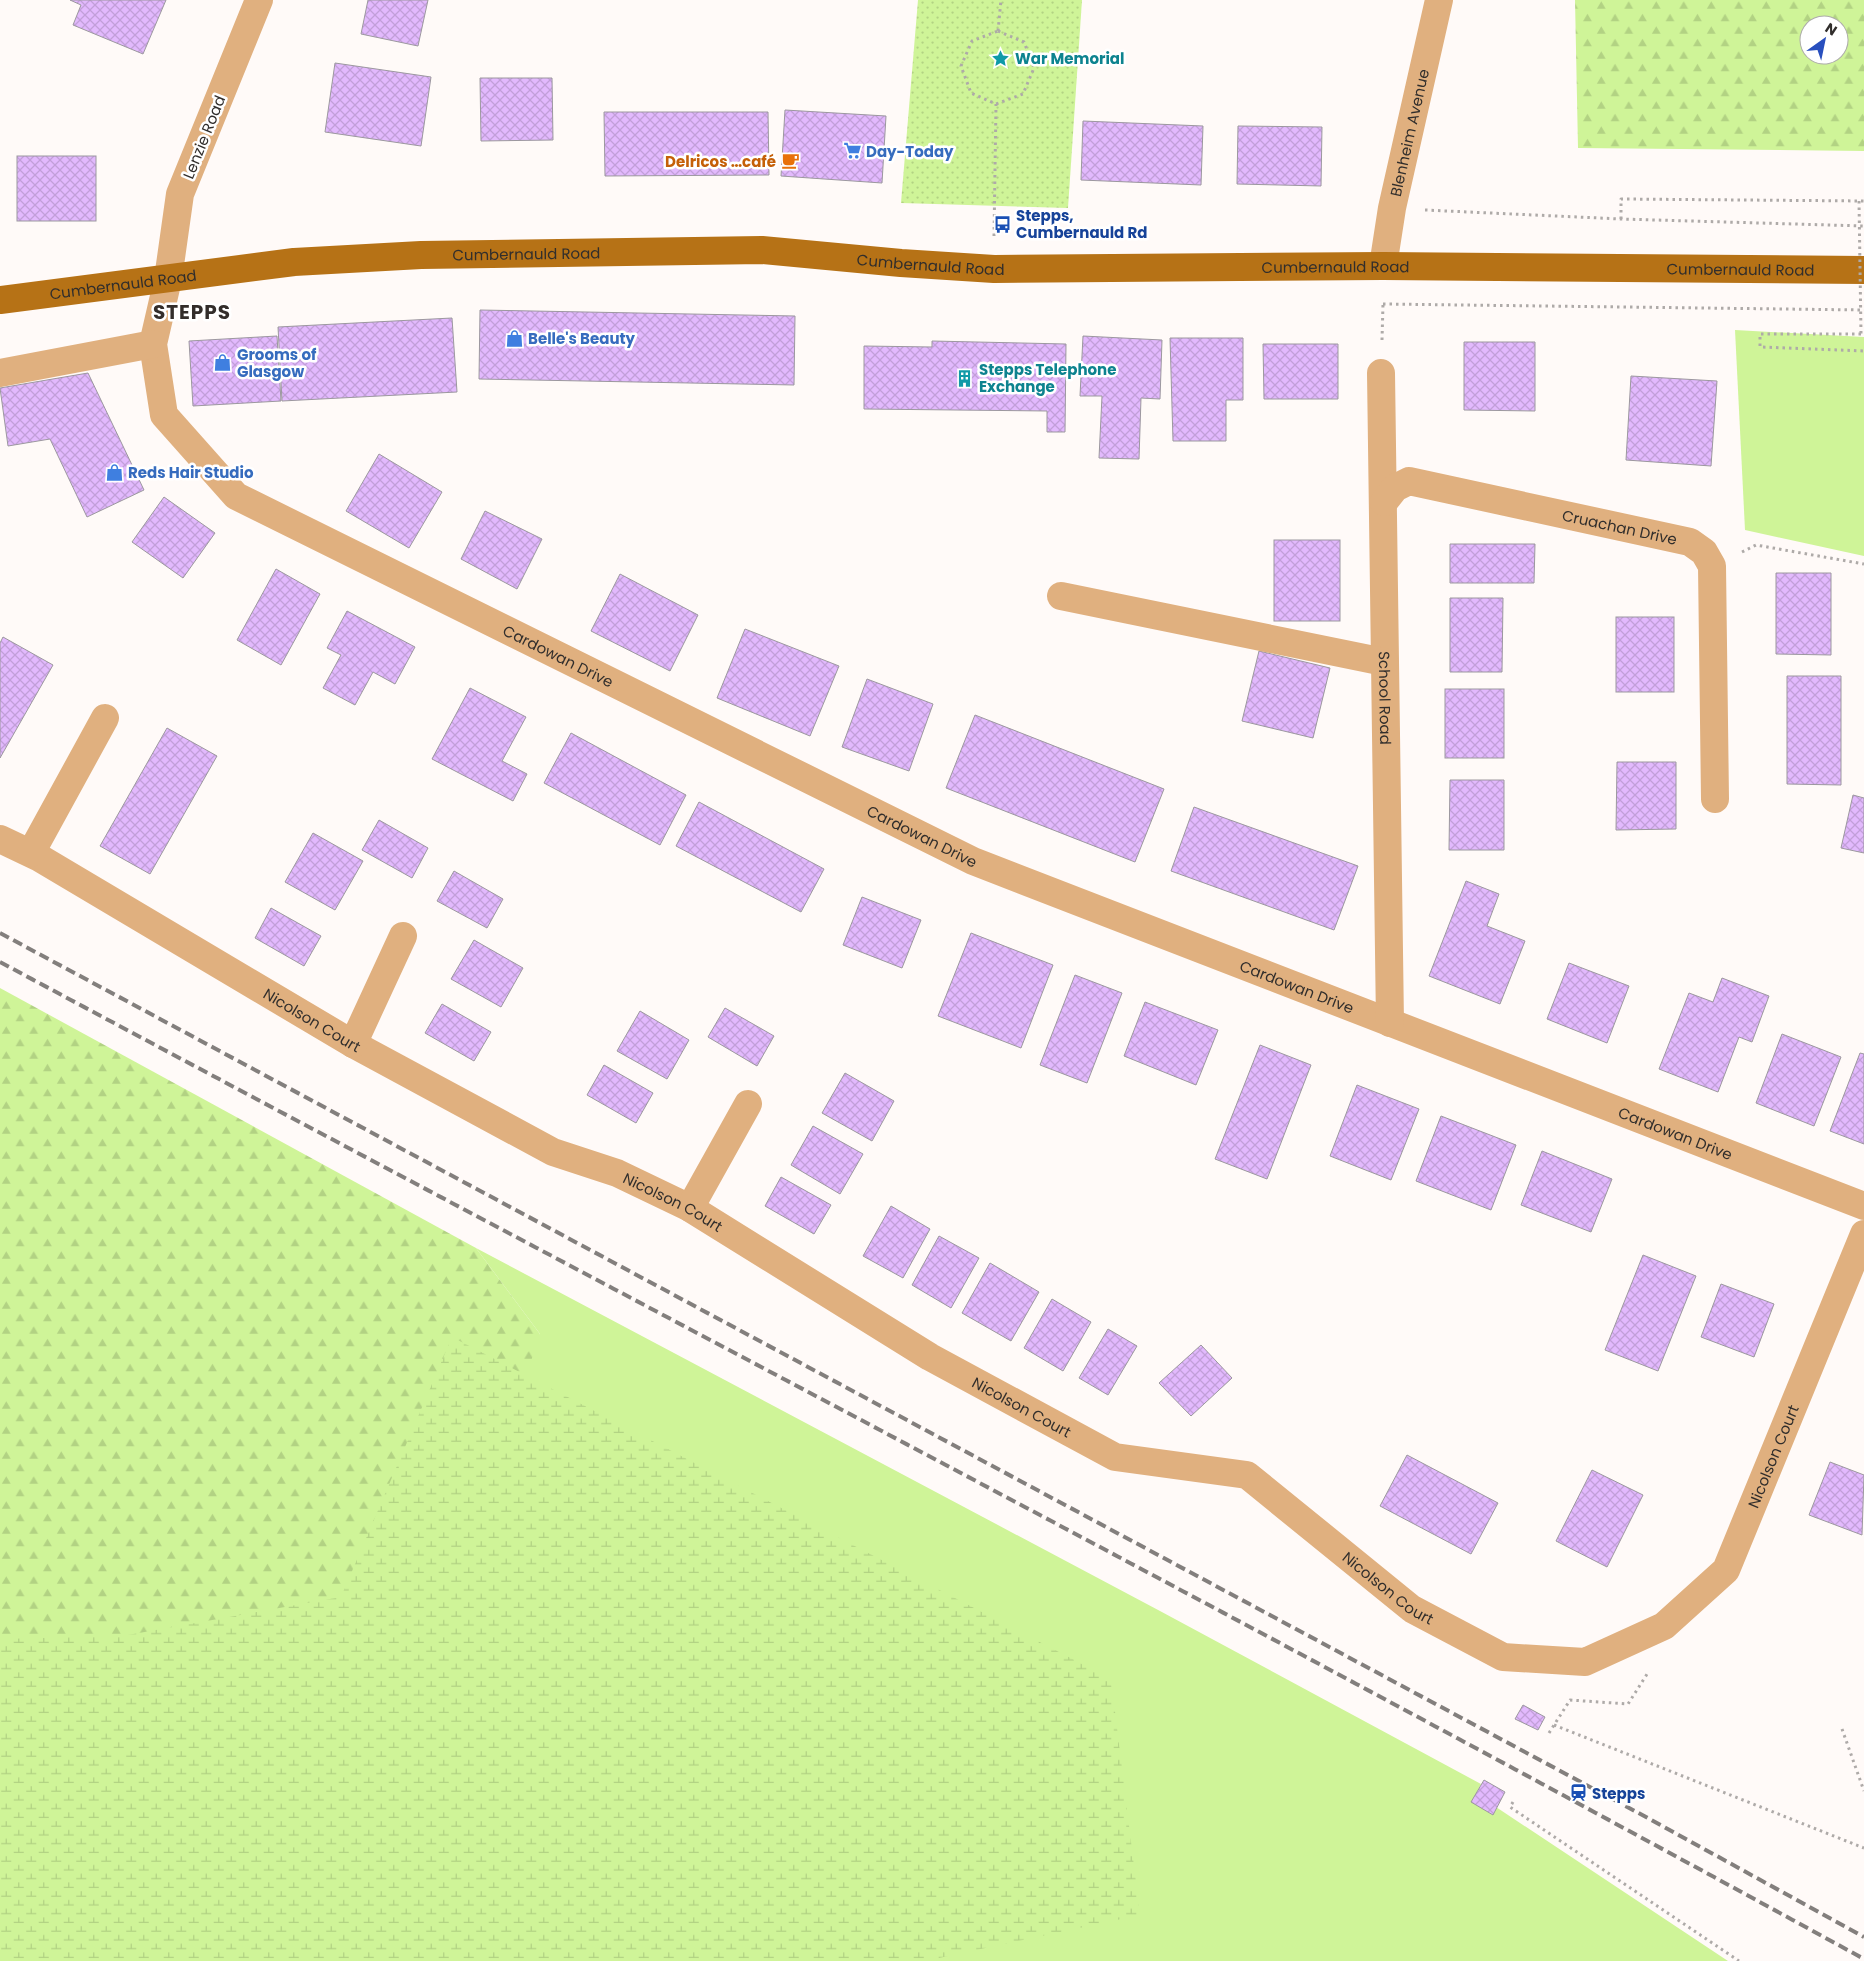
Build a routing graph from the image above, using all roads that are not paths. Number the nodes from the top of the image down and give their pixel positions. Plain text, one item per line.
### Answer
1 (260, 0) edge
2 (1439, 0) edge
3 (1384, 266) junction
4 (1864, 270) edge
5 (168, 279) junction
6 (0, 300) edge
7 (153, 344) junction
8 (0, 372) edge
9 (1381, 373) road end
10 (1384, 502) junction
11 (1061, 596) dead end
12 (1384, 662) junction
13 (104, 718) dead end
14 (1715, 799) dead end
15 (0, 839) edge
16 (31, 853) junction
17 (402, 936) dead end
18 (1390, 1023) junction
19 (353, 1044) junction
20 (748, 1104) dead end
21 (1864, 1206) edge
22 (690, 1208) junction
23 (1864, 1234) edge

1 - 5 street, Lenzie Road
2 - 3 street, Blenheim Avenue
3 - 4 main road, Cumbernauld Road
3 - 5 main road, Cumbernauld Road
5 - 6 main road, Cumbernauld Road
5 - 7 street, Cardowan Drive
7 - 8 street
7 - 18 street, Cardowan Drive
9 - 10 street, School Road
10 - 12 street, School Road
10 - 14 street, Cruachan Drive
11 - 12 street
12 - 18 street, School Road
13 - 16 street
15 - 16 street, Nicolson Court
16 - 19 street, Nicolson Court
17 - 19 street
18 - 21 street, Cardowan Drive
19 - 22 street, Nicolson Court
20 - 22 street
22 - 23 street, Nicolson Court

